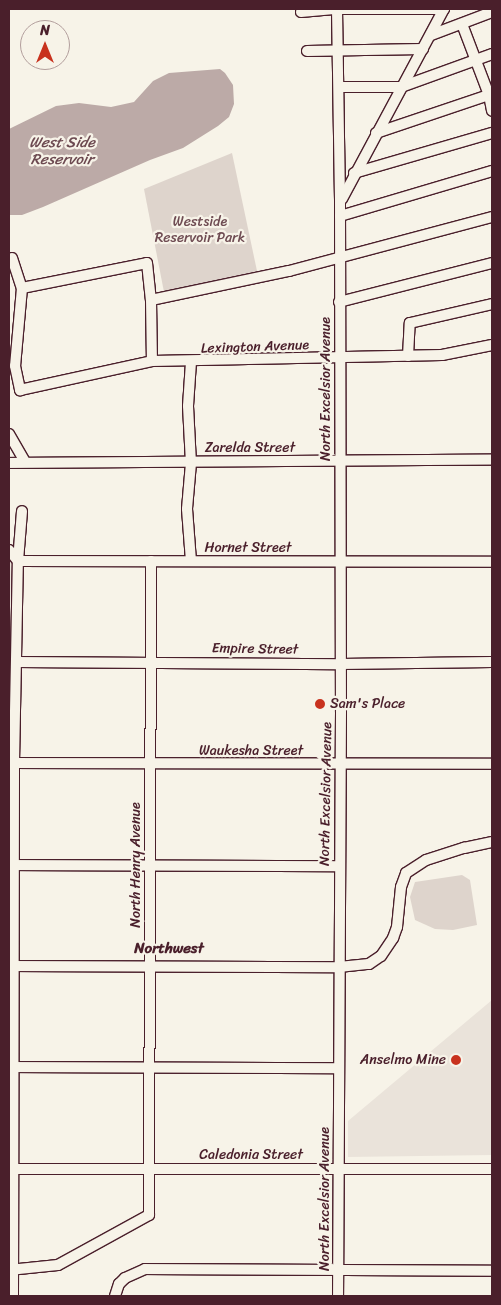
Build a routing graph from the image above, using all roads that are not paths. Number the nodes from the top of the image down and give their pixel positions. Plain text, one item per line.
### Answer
1 (337, 9) edge
2 (444, 9) edge
3 (301, 12) dead end
4 (492, 12) edge
5 (462, 24) junction
6 (431, 35) junction
7 (307, 50) dead end
8 (338, 50) junction
9 (423, 50) junction
10 (492, 54) edge
11 (475, 60) junction
12 (339, 87) junction
13 (401, 87) junction
14 (490, 94) edge
15 (492, 111) edge
16 (376, 133) junction
17 (492, 133) edge
18 (492, 171) edge
19 (354, 173) junction
20 (340, 202) junction
21 (340, 216) junction
22 (492, 217) edge
23 (12, 258) dead end
24 (340, 258) junction
25 (492, 263) edge
26 (22, 288) junction
27 (151, 300) junction
28 (339, 302) junction
29 (492, 304) edge
30 (492, 345) edge
31 (408, 356) junction
32 (341, 358) junction
33 (152, 362) junction
34 (191, 362) junction
35 (12, 369) edge
36 (9, 434) edge
37 (492, 460) edge
38 (25, 462) junction
39 (340, 462) junction
40 (9, 463) edge
41 (191, 463) junction
42 (22, 511) dead end
43 (9, 550) edge
44 (18, 561) junction
45 (151, 561) junction
46 (191, 561) junction
47 (341, 562) junction
48 (492, 562) edge
49 (17, 662) junction
50 (150, 662) junction
51 (492, 662) edge
52 (340, 664) junction
53 (11, 763) edge
54 (149, 764) junction
55 (492, 764) edge
56 (341, 765) junction
57 (492, 842) edge
58 (11, 865) edge
59 (150, 865) junction
60 (339, 866) junction
61 (12, 966) edge
62 (149, 967) junction
63 (338, 967) junction
64 (149, 1067) junction
65 (12, 1068) edge
66 (339, 1068) junction
67 (12, 1169) edge
68 (149, 1169) junction
69 (339, 1169) junction
70 (492, 1169) edge
71 (11, 1270) edge
72 (492, 1270) edge
73 (339, 1271) junction
74 (13, 1296) edge
75 (115, 1296) edge
76 (338, 1296) edge

1 - 2 street
1 - 3 street
1 - 8 street, North Excelsior Avenue
2 - 6 street
4 - 5 street
5 - 6 street
5 - 11 street
6 - 9 street
7 - 8 street
8 - 9 street
8 - 12 street, North Excelsior Avenue
9 - 13 street
10 - 11 street
11 - 13 street
11 - 14 street
12 - 13 street
12 - 20 street, North Excelsior Avenue
13 - 16 street
14 - 15 street
14 - 16 street
16 - 19 street
17 - 19 street
18 - 21 street
19 - 20 street
20 - 21 street, North Excelsior Avenue
21 - 24 street, North Excelsior Avenue
22 - 24 street
23 - 26 street
24 - 27 street
24 - 28 street, North Excelsior Avenue
25 - 28 street
26 - 27 street
26 - 35 street
27 - 33 street
28 - 32 street, North Excelsior Avenue
29 - 31 street
30 - 31 street, Lexington Avenue
31 - 32 street, Lexington Avenue
32 - 34 street, Lexington Avenue
32 - 39 street, North Excelsior Avenue
33 - 34 street, Lexington Avenue
33 - 35 street, Lexington Avenue
34 - 41 street
36 - 38 street
37 - 39 street, Zarelda Street
38 - 40 street, Zarelda Street
38 - 41 street, Zarelda Street
39 - 41 street, Zarelda Street
39 - 47 street, North Excelsior Avenue
41 - 46 street
42 - 44 street
43 - 44 street
44 - 45 street, Hornet Street
44 - 49 street
45 - 46 street, Hornet Street
45 - 50 street, North Henry Avenue
46 - 47 street, Hornet Street
47 - 48 street, Hornet Street
47 - 52 street, North Excelsior Avenue
49 - 50 street, Empire Street
49 - 53 street
50 - 52 street, Empire Street
50 - 54 street, North Henry Avenue
51 - 52 street, Empire Street
52 - 56 street, North Excelsior Avenue
53 - 54 street, Waukesha Street
53 - 58 street
54 - 56 street, Waukesha Street
54 - 59 street, North Henry Avenue
55 - 56 street, Waukesha Street
56 - 60 street, North Excelsior Avenue
57 - 63 street
58 - 59 street
58 - 61 street
59 - 60 street
59 - 62 street, North Henry Avenue
60 - 63 street, North Excelsior Avenue
61 - 62 street
61 - 65 street
62 - 63 street
62 - 64 street, North Henry Avenue
63 - 66 street, North Excelsior Avenue
64 - 65 street
64 - 66 street
64 - 68 street, North Henry Avenue
65 - 67 street
66 - 69 street, North Excelsior Avenue
67 - 68 street, Caledonia Street
67 - 71 street
68 - 69 street, Caledonia Street
68 - 71 street, North Henry Avenue
69 - 70 street, Caledonia Street
69 - 73 street, North Excelsior Avenue
71 - 74 street
72 - 73 street
73 - 75 street
73 - 76 street, North Excelsior Avenue

